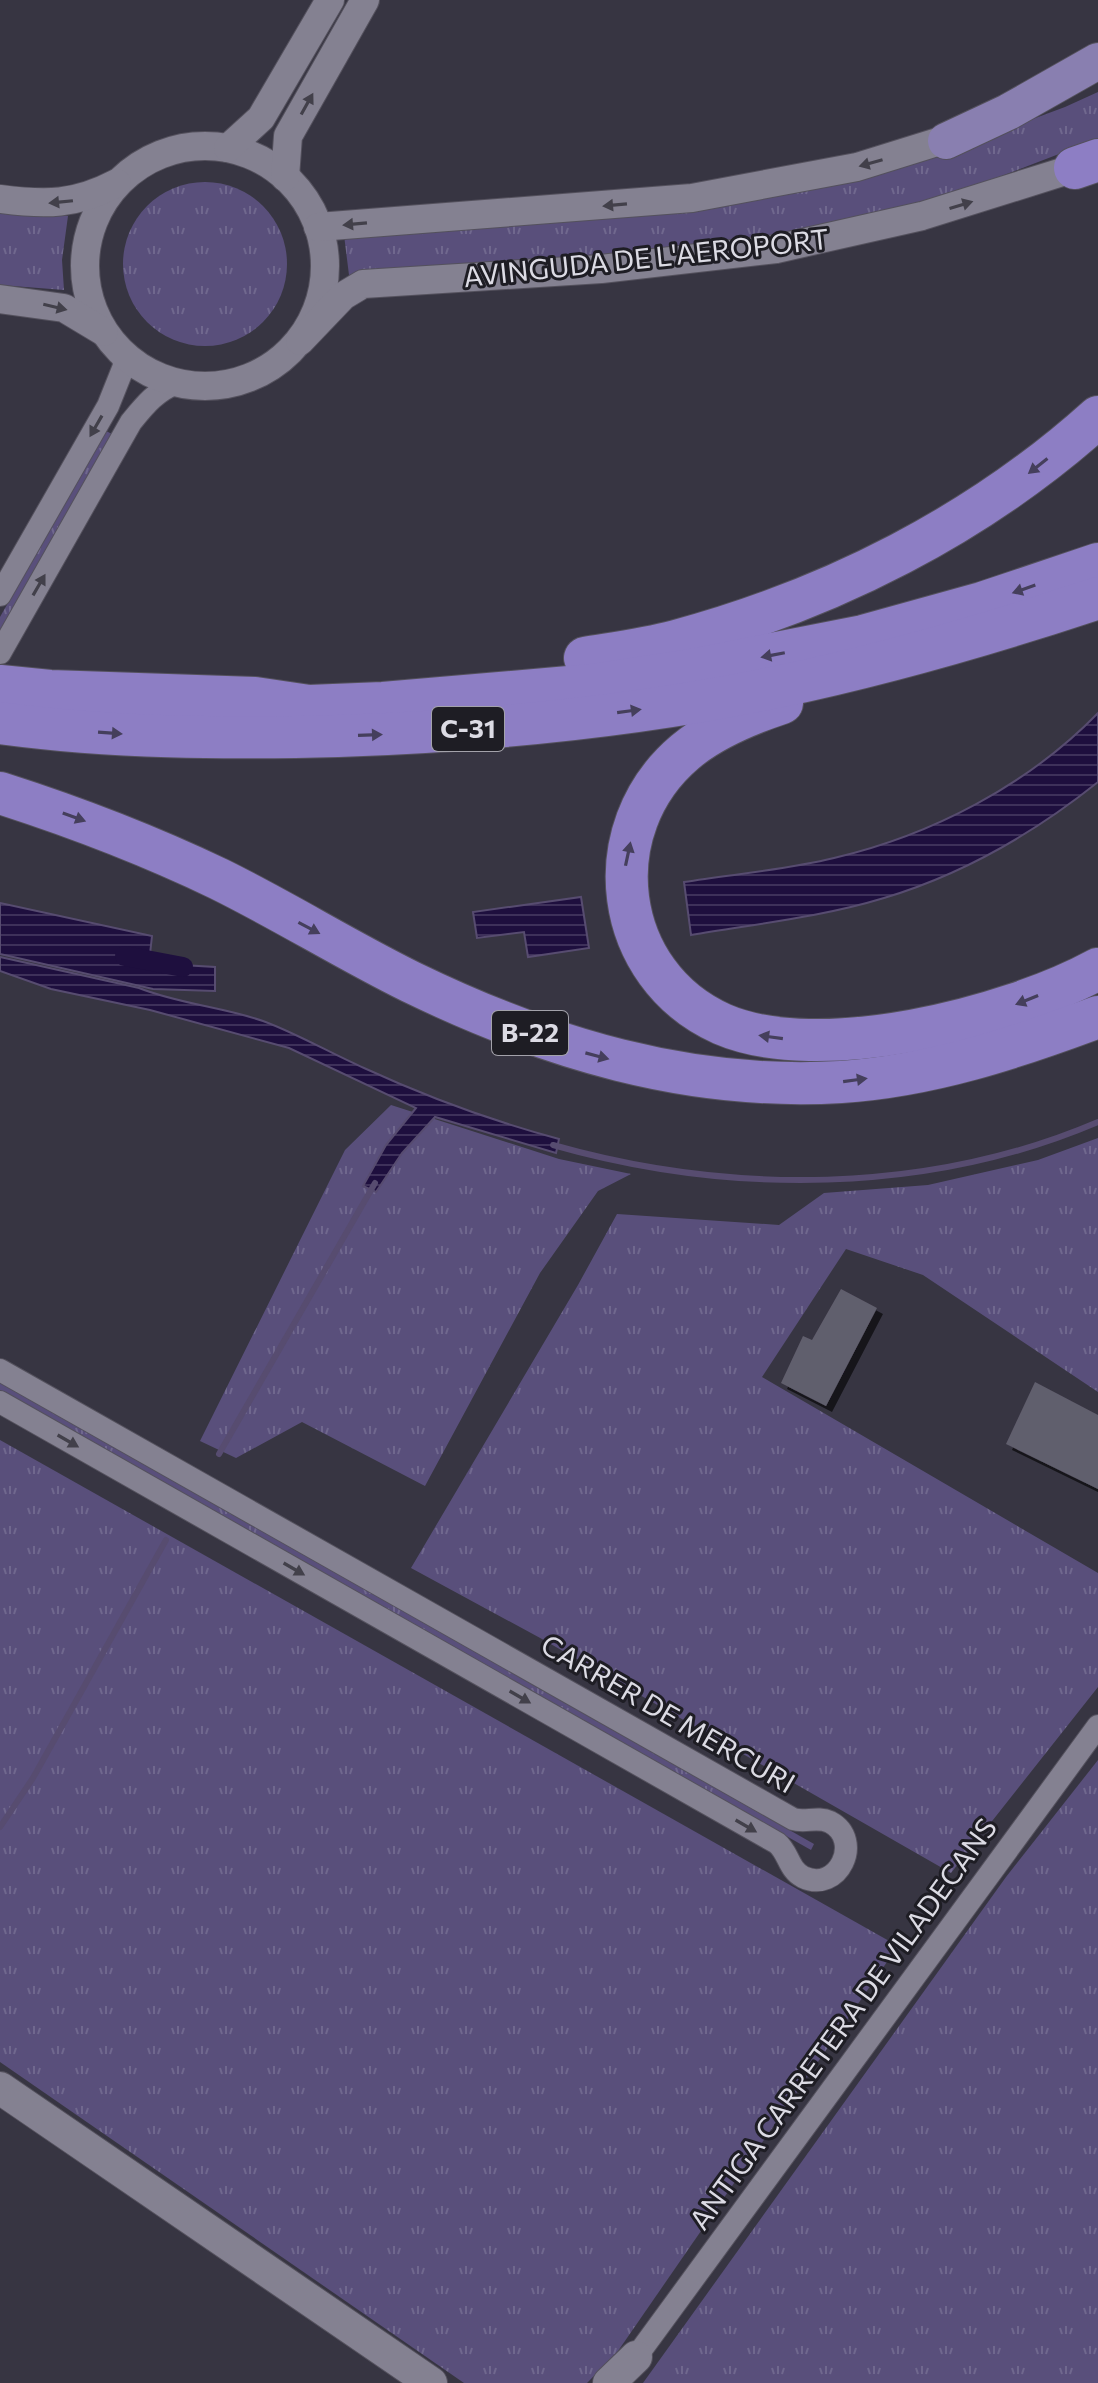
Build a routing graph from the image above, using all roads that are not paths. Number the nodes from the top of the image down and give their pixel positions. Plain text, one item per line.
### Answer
1 (330, 0) edge
2 (365, 0) edge
3 (1098, 61) edge
4 (1098, 81) edge
5 (946, 141) junction
6 (228, 148) junction
7 (1090, 161) edge
8 (285, 177) junction
9 (118, 183) junction
10 (0, 199) edge
11 (318, 227) junction
12 (0, 299) edge
13 (104, 332) junction
14 (300, 341) junction
15 (123, 354) junction
16 (177, 383) junction
17 (1098, 417) edge
18 (1098, 564) edge
19 (0, 595) edge
20 (1098, 598) edge
21 (0, 653) edge
22 (898, 659) junction
23 (0, 686) edge
24 (255, 698) junction
25 (28, 714) edge
26 (0, 793) edge
27 (1098, 969) edge
28 (1098, 1017) edge
29 (0, 1370) edge
30 (0, 1402) edge
31 (1098, 1726) edge
32 (0, 2088) edge
33 (632, 2370) edge
34 (431, 2383) edge
35 (609, 2383) edge

1 - 6 street
8 -> 2 street
3 - 5 main road
4 - 5 street, AVINGUDA DE L'AEROPORT
5 -> 11 street, AVINGUDA DE L'AEROPORT
6 - 8 street
6 - 9 street
14 -> 7 street, AVINGUDA DE L'AEROPORT
8 - 11 street
9 -> 10 street
9 - 13 street
11 - 14 street
12 -> 13 street
13 - 15 street
14 - 16 street
15 - 16 street
15 -> 19 street
21 -> 16 street
17 -> 24 highway
18 -> 24 highway, C-31
20 - 22 highway, C-31
25 -> 22 highway, C-31
27 -> 22 highway
23 - 25 highway, C-31
24 - 25 highway, C-31
26 -> 28 highway, B-22
30 -> 29 street, CARRER DE MERCURI
31 - 33 street, ANTIGA CARRETERA DE VILADECANS
32 - 34 main road
33 - 35 main road

